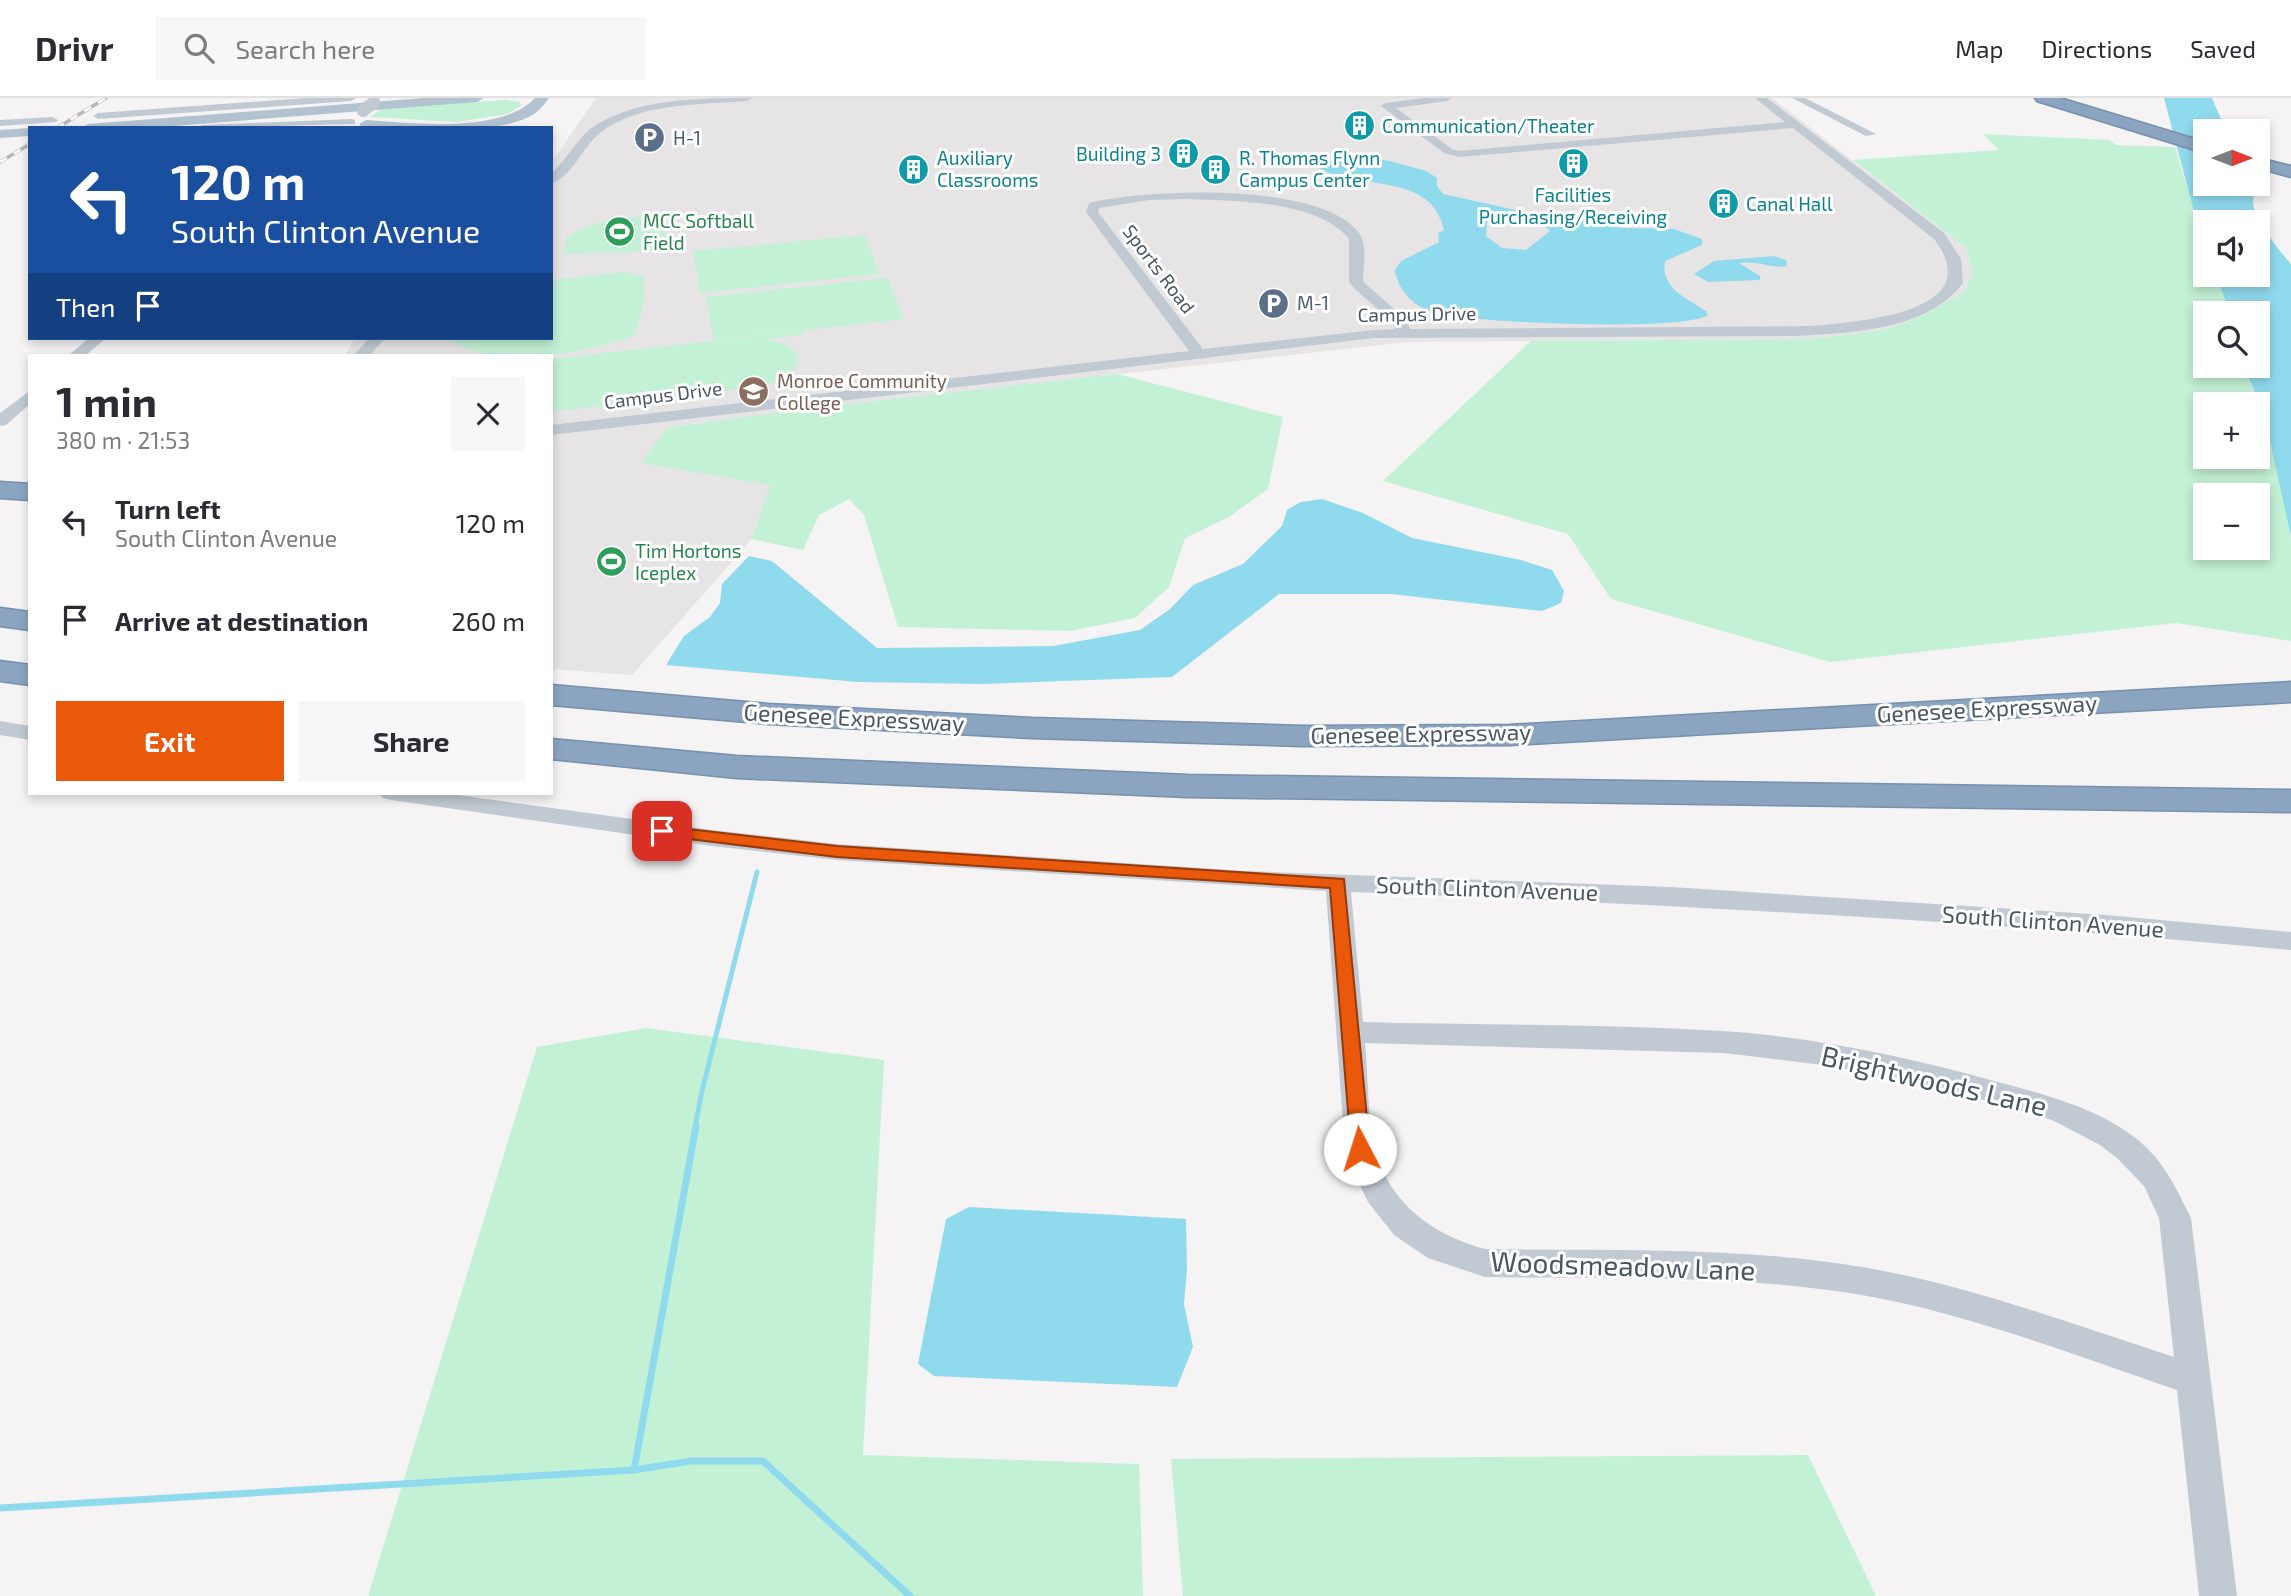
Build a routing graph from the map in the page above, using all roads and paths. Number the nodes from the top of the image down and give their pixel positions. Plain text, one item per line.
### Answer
1 (351, 98) edge
2 (477, 98) edge
3 (542, 98) edge
4 (747, 98) edge
5 (1447, 98) edge
6 (1760, 98) edge
7 (1797, 98) edge
8 (2036, 98) edge
9 (2043, 98) edge
10 (2077, 98) edge
11 (2090, 98) edge
12 (521, 99) edge
13 (376, 100) edge
14 (99, 117) dead end
15 (2130, 117) junction
16 (52, 120) dead end
17 (0, 123) edge
18 (347, 125) edge
19 (1794, 125) junction
20 (114, 126) edge
21 (299, 126) edge
22 (396, 126) edge
23 (458, 126) edge
24 (2193, 131) edge
25 (28, 132) edge
26 (0, 134) edge
27 (1870, 134) dead end
28 (2193, 143) edge
29 (2270, 152) edge
30 (2291, 158) edge
31 (2270, 166) edge
32 (2291, 172) edge
33 (553, 178) edge
34 (1405, 334) junction
35 (96, 340) edge
36 (375, 340) edge
37 (1198, 353) junction
38 (78, 354) edge
39 (363, 354) edge
40 (28, 398) edge
41 (0, 421) edge
42 (553, 430) edge
43 (0, 490) edge
44 (28, 492) edge
45 (0, 617) edge
46 (28, 621) edge
47 (0, 671) edge
48 (28, 675) edge
49 (2281, 692) edge
50 (553, 695) edge
51 (0, 728) edge
52 (28, 733) edge
53 (553, 749) edge
54 (405, 795) edge
55 (2291, 801) edge
56 (1338, 883) junction
57 (2291, 941) edge
58 (1350, 1032) junction
59 (2193, 1378) junction
60 (2218, 1596) edge

1 - 14 street
2 - 20 main road
3 - 23 main road
4 - 33 street
5 - 19 street
6 - 19 street, Campus Drive
7 - 27 street
8 - 15 highway
9 - 15 highway
10 - 15 highway
11 - 15 highway
12 - 18 main road
13 - 18 street, bridge
15 - 24 highway
15 - 28 highway
16 - 17 street
18 - 21 street
18 - 22 main road
19 - 34 street, Campus Drive
25 - 26 main road
29 - 30 highway
31 - 32 highway
34 - 37 street, Campus Drive
34 - 37 street, Sports Road
35 - 38 street
36 - 39 street
37 - 42 street, Campus Drive
40 - 41 street
43 - 44 highway
45 - 46 highway
47 - 48 highway
49 - 50 highway, Genesee Expressway
51 - 52 street
53 - 55 highway
54 - 56 street, South Clinton Avenue
56 - 57 street, South Clinton Avenue
56 - 58 street, Woodsmeadow Lane
58 - 59 street, Woodsmeadow Lane
58 - 59 street, Brightwoods Lane
59 - 60 street, Brightwoods Lane

